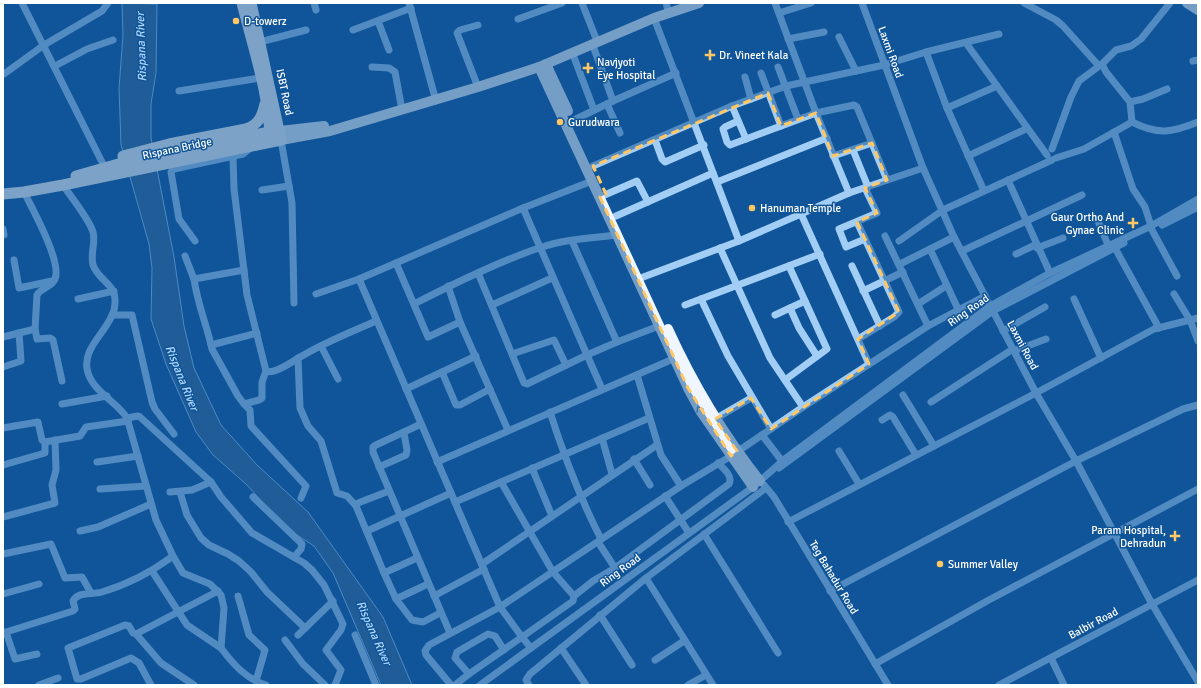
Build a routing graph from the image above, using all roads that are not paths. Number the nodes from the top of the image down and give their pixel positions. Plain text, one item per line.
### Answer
1 (22, 3) edge
2 (108, 3) edge
3 (242, 3) edge
4 (251, 3) edge
5 (418, 3) edge
6 (562, 3) edge
7 (582, 3) edge
8 (666, 3) edge
9 (699, 3) edge
10 (775, 3) edge
11 (811, 3) edge
12 (862, 3) edge
13 (1024, 3) edge
14 (1170, 3) edge
15 (1187, 3) edge
16 (410, 6) edge
17 (1198, 10) edge
18 (669, 13) junction
19 (778, 13) junction
20 (654, 18) junction
21 (518, 19) dead end
22 (378, 20) junction
23 (478, 25) dead end
24 (306, 30) dead end
25 (353, 30) dead end
26 (824, 32) dead end
27 (999, 34) dead end
28 (839, 37) dead end
29 (788, 39) junction
30 (113, 40) dead end
31 (594, 42) junction
32 (256, 43) junction
33 (966, 43) junction
34 (44, 45) junction
35 (389, 50) dead end
36 (572, 52) junction
37 (926, 52) junction
38 (543, 65) junction
39 (884, 65) junction
40 (1101, 65) junction
41 (55, 66) junction
42 (372, 67) dead end
43 (778, 67) dead end
44 (856, 71) junction
45 (761, 72) dead end
46 (676, 73) junction
47 (4, 74) edge
48 (745, 77) dead end
49 (260, 78) junction
50 (804, 81) junction
51 (786, 86) junction
52 (997, 86) junction
53 (478, 87) junction
54 (1167, 89) dead end
55 (179, 92) dead end
56 (768, 93) junction
57 (752, 99) junction
58 (436, 101) junction
59 (1130, 102) junction
60 (610, 103) junction
61 (266, 104) junction
62 (732, 106) junction
63 (947, 108) junction
64 (402, 110) junction
65 (594, 110) junction
66 (816, 113) junction
67 (798, 119) junction
68 (738, 120) junction
69 (572, 121) junction
70 (695, 121) junction
71 (1132, 122) junction
72 (1198, 122) edge
73 (781, 126) junction
74 (1026, 129) junction
75 (620, 132) dead end
76 (1114, 132) junction
77 (275, 137) junction
78 (827, 138) junction
79 (746, 139) junction
80 (656, 140) junction
81 (872, 143) junction
82 (704, 145) junction
83 (233, 149) junction
84 (853, 150) junction
85 (833, 156) junction
86 (968, 156) junction
87 (1052, 158) junction
88 (593, 166) junction
89 (116, 167) junction
90 (923, 168) junction
91 (713, 173) junction
92 (887, 180) junction
93 (1008, 180) junction
94 (592, 181) junction
95 (717, 182) junction
96 (63, 185) junction
97 (3, 186) edge
98 (289, 186) junction
99 (867, 187) junction
100 (262, 190) dead end
101 (984, 191) junction
102 (24, 192) junction
103 (849, 193) junction
104 (3, 194) edge
105 (1082, 195) dead end
106 (603, 196) junction
107 (1198, 200) edge
108 (648, 202) junction
109 (1198, 207) edge
110 (522, 208) junction
111 (943, 210) junction
112 (801, 214) junction
113 (616, 216) junction
114 (1098, 220) dead end
115 (1025, 221) junction
116 (857, 222) junction
117 (1152, 228) junction
118 (617, 235) junction
119 (885, 236) dead end
120 (954, 237) junction
121 (1063, 238) dead end
122 (865, 239) junction
123 (572, 240) junction
124 (195, 241) dead end
125 (738, 241) junction
126 (899, 241) dead end
127 (1036, 246) junction
128 (1111, 246) junction
129 (539, 248) junction
130 (720, 248) junction
131 (930, 249) junction
132 (962, 251) junction
133 (820, 254) junction
134 (1016, 254) dead end
135 (185, 256) dead end
136 (14, 260) dead end
137 (396, 263) junction
138 (900, 264) junction
139 (790, 266) junction
140 (852, 266) dead end
141 (244, 270) junction
142 (903, 272) junction
143 (478, 273) junction
144 (1050, 274) junction
145 (1177, 276) dead end
146 (552, 278) junction
147 (641, 278) junction
148 (194, 279) junction
149 (359, 279) junction
150 (885, 280) junction
151 (55, 281) junction
152 (448, 286) junction
153 (737, 286) junction
154 (946, 286) junction
155 (863, 290) junction
156 (114, 291) junction
157 (316, 294) dead end
158 (1174, 294) dead end
159 (985, 296) junction
160 (78, 299) dead end
161 (701, 299) junction
162 (1074, 299) dead end
163 (805, 300) junction
164 (294, 303) dead end
165 (414, 304) junction
166 (918, 304) junction
167 (685, 305) dead end
168 (492, 306) junction
169 (1045, 307) dead end
170 (790, 308) junction
171 (992, 308) junction
172 (958, 309) junction
173 (112, 315) junction
174 (775, 315) dead end
175 (1198, 318) edge
176 (1190, 320) junction
177 (376, 321) junction
178 (460, 322) junction
179 (659, 326) junction
180 (880, 326) junction
181 (928, 326) junction
182 (36, 328) junction
183 (1159, 328) junction
184 (1003, 331) junction
185 (19, 333) junction
186 (256, 333) junction
187 (3, 337) edge
188 (858, 339) junction
189 (1046, 339) dead end
190 (1198, 341) edge
191 (617, 342) junction
192 (211, 345) junction
193 (321, 346) junction
194 (1013, 350) junction
195 (512, 354) junction
196 (587, 355) junction
197 (476, 356) junction
198 (817, 356) junction
199 (298, 358) junction
200 (1100, 358) junction
201 (673, 359) junction
202 (869, 364) junction
203 (566, 365) junction
204 (3, 367) edge
205 (266, 371) junction
206 (442, 372) junction
207 (637, 374) junction
208 (338, 379) dead end
209 (785, 380) junction
210 (62, 381) dead end
211 (406, 389) junction
212 (490, 389) junction
213 (602, 389) junction
214 (1036, 393) junction
215 (107, 396) junction
216 (903, 396) dead end
217 (751, 398) junction
218 (931, 402) dead end
219 (62, 404) dead end
220 (244, 404) junction
221 (1198, 405) edge
222 (803, 407) junction
223 (550, 412) junction
224 (649, 418) junction
225 (715, 419) junction
226 (128, 420) junction
227 (882, 420) dead end
228 (421, 424) junction
229 (3, 428) edge
230 (771, 429) junction
231 (508, 430) junction
232 (404, 433) junction
233 (174, 434) dead end
234 (762, 435) junction
235 (602, 438) junction
236 (56, 440) junction
237 (45, 442) junction
238 (657, 444) junction
239 (934, 446) junction
240 (839, 451) dead end
241 (563, 454) junction
242 (734, 454) junction
243 (916, 455) junction
244 (138, 456) junction
245 (634, 459) junction
246 (782, 461) junction
247 (97, 462) dead end
248 (437, 462) junction
249 (1076, 462) junction
250 (718, 463) junction
251 (3, 464) edge
252 (379, 468) junction
253 (532, 468) junction
254 (772, 471) junction
255 (612, 474) junction
256 (211, 482) junction
257 (501, 482) junction
258 (859, 484) junction
259 (650, 485) dead end
260 (760, 485) junction
261 (146, 486) junction
262 (681, 486) junction
263 (100, 488) dead end
264 (1198, 489) edge
265 (389, 491) junction
266 (170, 492) dead end
267 (180, 492) junction
268 (451, 493) junction
269 (665, 496) junction
270 (253, 497) dead end
271 (301, 498) dead end
272 (580, 498) junction
273 (455, 502) junction
274 (151, 504) junction
275 (356, 506) junction
276 (399, 516) junction
277 (552, 516) junction
278 (3, 517) edge
279 (680, 521) junction
280 (788, 522) junction
281 (80, 531) dead end
282 (367, 531) junction
283 (529, 532) junction
284 (689, 533) junction
285 (1114, 533) junction
286 (704, 534) junction
287 (599, 540) junction
288 (3, 554) edge
289 (173, 556) junction
290 (294, 557) junction
291 (417, 558) junction
292 (483, 567) junction
293 (615, 568) junction
294 (152, 571) junction
295 (553, 572) junction
296 (384, 573) junction
297 (646, 578) junction
298 (1198, 580) edge
299 (39, 584) dead end
300 (428, 584) junction
301 (218, 591) junction
302 (830, 591) junction
303 (91, 593) junction
304 (3, 594) edge
305 (238, 596) dead end
306 (434, 596) junction
307 (574, 596) junction
308 (396, 599) junction
309 (333, 601) junction
310 (1152, 604) junction
311 (500, 607) junction
312 (179, 612) junction
313 (440, 613) junction
314 (600, 615) junction
315 (305, 628) junction
316 (4, 632) edge
317 (450, 633) junction
318 (136, 634) junction
319 (298, 635) dead end
320 (355, 635) dead end
321 (522, 637) junction
322 (285, 640) dead end
323 (684, 641) junction
324 (221, 648) junction
325 (531, 648) junction
326 (561, 648) junction
327 (504, 650) junction
328 (778, 653) dead end
329 (37, 654) dead end
330 (1051, 658) junction
331 (655, 660) dead end
332 (875, 664) junction
333 (632, 665) dead end
334 (469, 674) junction
335 (706, 675) junction
336 (58, 678) dead end
337 (1014, 682) edge
338 (1198, 682) edge
339 (261, 684) edge
340 (39, 685) edge
341 (151, 685) edge
342 (194, 685) edge
343 (325, 685) edge
344 (335, 685) edge
345 (376, 685) edge
346 (452, 685) edge
347 (455, 685) edge
348 (480, 685) edge
349 (529, 685) edge
350 (586, 685) edge
351 (688, 685) edge
352 (713, 685) edge
353 (888, 685) edge
354 (999, 685) edge
355 (1064, 685) edge

1 - 34 street
2 - 34 street
3 - 32 highway
4 - 32 highway, ISBT Road
5 - 16 street
6 - 21 street
7 - 31 street
8 - 18 street
9 - 18 main road
10 - 19 street
11 - 19 street
12 - 39 street, Laxmi Road
13 - 40 street
14 - 40 street
15 - 17 main road
16 - 22 street
16 - 58 street
18 - 20 main road
19 - 29 street
20 - 31 main road
20 - 46 street
22 - 25 street
22 - 35 street
23 - 53 street
24 - 32 street
26 - 29 street
27 - 33 street
28 - 44 street
29 - 50 street
30 - 41 street
31 - 36 main road
31 - 60 street
32 - 49 highway
32 - 77 highway, ISBT Road
33 - 37 street
33 - 52 street
34 - 41 street
34 - 47 street
36 - 38 main road
36 - 65 street
37 - 39 street
37 - 63 street
38 - 53 main road
38 - 69 main road
38 - 94 main road
39 - 44 street
39 - 90 street, Laxmi Road
40 - 59 street
40 - 87 street
41 - 89 street
42 - 64 street
43 - 51 street
44 - 50 street
45 - 56 street
46 - 60 street
46 - 70 street
48 - 57 street
49 - 55 street
49 - 61 highway
50 - 51 street
50 - 66 street
51 - 56 street
51 - 67 street
52 - 63 street
52 - 74 street
53 - 58 main road
54 - 59 street
56 - 57 street
56 - 73 street
57 - 62 street
58 - 64 main road
59 - 71 street
60 - 65 street
60 - 75 street
61 - 77 highway
61 - 89 highway
62 - 68 street
62 - 70 street
63 - 86 street
64 - 77 main road
65 - 69 street
66 - 67 street
66 - 78 street
66 - 81 street
67 - 73 street
68 - 79 street
68 - 79 street
69 - 88 main road
70 - 80 street
70 - 82 street
71 - 72 street
71 - 76 street
73 - 79 street
74 - 86 street
74 - 87 street
76 - 87 street
76 - 117 street
77 - 83 highway
77 - 83 highway
77 - 98 street
78 - 85 street
78 - 95 street
80 - 82 street
80 - 88 street
81 - 84 street
81 - 92 street
82 - 91 street
83 - 89 highway, Rispana Bridge
83 - 124 street
83 - 141 street
84 - 85 street
84 - 99 street
85 - 103 street
86 - 101 street
87 - 93 street
88 - 106 main road
89 - 96 highway
89 - 97 highway
90 - 92 street
90 - 111 street, Laxmi Road
91 - 95 street
91 - 108 street
92 - 99 street
93 - 101 street
93 - 115 street
94 - 106 main road
94 - 110 street
95 - 125 street
96 - 102 highway
96 - 156 street
98 - 100 street
98 - 164 street
99 - 103 street
99 - 116 street
101 - 111 street
102 - 104 highway
102 - 151 street
103 - 112 street
105 - 115 street
106 - 108 street
106 - 113 main road
106 - 118 main road
107 - 117 street, Ring Road
108 - 113 street
109 - 117 street, Ring Road
110 - 129 street
110 - 137 street
111 - 120 street, Laxmi Road
111 - 126 street
112 - 125 street
112 - 133 street
113 - 147 main road
114 - 128 street
115 - 127 street
115 - 132 street
116 - 122 street
116 - 122 street
117 - 128 street, Ring Road
117 - 145 street
118 - 123 street
118 - 147 main road
119 - 138 street
120 - 131 street
120 - 132 street, Laxmi Road
121 - 127 street
122 - 150 street
123 - 129 street
123 - 191 street
125 - 130 street
127 - 134 street
127 - 144 street
128 - 144 street, Ring Road
128 - 171 street, Ring Road
128 - 183 street
129 - 143 street
129 - 146 street
130 - 147 street
130 - 153 street
131 - 138 street
131 - 154 street
132 - 159 street, Laxmi Road
133 - 139 street
133 - 188 street
135 - 148 street
136 - 151 street
137 - 149 street
137 - 165 street
138 - 142 street
139 - 153 street
139 - 163 street
140 - 155 street
141 - 148 street
141 - 186 street
142 - 150 street
142 - 166 street
143 - 152 street
143 - 168 street
144 - 171 street, Ring Road
146 - 168 street
146 - 196 street
147 - 179 main road
147 - 225 main road
148 - 192 street
149 - 157 street
149 - 177 street
150 - 155 street
150 - 180 street
151 - 182 street
152 - 165 street
152 - 178 street
153 - 161 street
153 - 209 street
154 - 166 street
154 - 172 street
155 - 180 street
156 - 160 street
156 - 173 street
158 - 176 street
159 - 171 street, Laxmi Road
159 - 172 street
161 - 167 street
161 - 217 street
162 - 200 street
163 - 170 street
163 - 198 street
165 - 178 street
166 - 181 street
168 - 195 street
169 - 184 street
170 - 174 street
170 - 198 street
171 - 184 street, Laxmi Road
171 - 246 street, Ring Road
171 - 254 street, Ring Road
172 - 181 street
173 - 215 street
173 - 233 street
175 - 176 street
176 - 183 street
176 - 190 street
177 - 193 street
177 - 211 street
178 - 197 street
179 - 191 street
179 - 201 main road
180 - 188 street
181 - 202 street
182 - 185 street
182 - 210 street
183 - 200 street
184 - 194 street, Laxmi Road
185 - 187 street
185 - 204 street
186 - 192 street
186 - 205 street
188 - 202 street
189 - 194 street
191 - 196 street
192 - 220 street
193 - 199 street
193 - 208 street
194 - 214 street, Laxmi Road
194 - 218 street
195 - 203 street
195 - 203 street
196 - 203 street
196 - 213 street
197 - 206 street
197 - 212 street
198 - 209 street
199 - 205 street
199 - 275 street
200 - 214 street
201 - 207 street
242 -> 201 main road
202 - 222 street
205 - 220 street
206 - 211 street
206 - 212 street
207 - 213 street
207 - 224 street
209 - 222 street
211 - 228 street
212 - 231 street
213 - 223 street
214 - 239 street
214 - 249 street, Laxmi Road
215 - 219 street
215 - 226 street
216 - 239 street
217 - 225 street
217 - 230 street
220 - 271 street
221 - 249 street
222 - 230 street
223 - 231 street
223 - 241 street
224 - 235 street
224 - 238 street
225 - 242 main road
226 - 236 street
226 - 244 street
226 - 256 street
227 - 243 street
228 - 232 street
228 - 248 street
229 - 237 street
230 - 234 street
231 - 248 street
232 - 252 street
232 - 252 street
234 - 242 street
234 - 246 street
235 - 241 street
235 - 255 street
236 - 237 street
236 - 278 street
237 - 251 street
238 - 245 street
238 - 262 street
239 - 243 street
240 - 258 street
241 - 253 street
241 - 272 street
242 - 250 street
242 - 260 main road
243 - 258 street
244 - 247 street
244 - 261 street
245 - 255 street
245 - 259 street
246 - 254 street, Ring Road
248 - 268 street
249 - 285 street, Laxmi Road
249 - 302 street
250 - 262 street
250 - 279 street
252 - 265 street
253 - 257 street
253 - 277 street
254 - 260 street, Ring Road
255 - 272 street
256 - 267 street
256 - 290 street
257 - 273 street
257 - 283 street
258 - 280 street
260 - 280 street, Teg Bahadur Road
260 - 284 street, Ring Road
260 - 286 street
261 - 263 street
261 - 274 street
262 - 269 street
264 - 285 street
265 - 275 street
265 - 276 street
266 - 267 street
267 - 315 street
268 - 273 street
268 - 276 street
269 - 279 street
269 - 287 street
270 - 290 street
272 - 277 street
272 - 287 street
273 - 292 street
274 - 281 street
274 - 289 street
275 - 282 street
276 - 282 street
276 - 291 street
277 - 283 street
279 - 284 street
279 - 293 street
280 - 302 street, Teg Bahadur Road
282 - 296 street
283 - 292 street
283 - 295 street
284 - 325 street, Ring Road
285 - 310 street, Laxmi Road
285 - 332 street
286 - 297 street
286 - 328 street
287 - 293 street
287 - 295 street
288 - 303 street
289 - 294 street
289 - 301 street
290 - 309 street
291 - 296 street
291 - 300 street
292 - 306 street
292 - 311 street
293 - 307 street
294 - 303 street
294 - 312 street
295 - 307 street
295 - 311 street
296 - 308 street
297 - 314 street
297 - 323 street
298 - 310 street, Balbir Road
299 - 304 street
300 - 306 street
300 - 308 street
301 - 312 street
301 - 324 street
302 - 332 street, Teg Bahadur Road
303 - 316 street
305 - 339 street
306 - 313 street
307 - 321 street
308 - 313 street
309 - 315 street
309 - 344 street
310 - 330 street, Balbir Road
310 - 338 street, Laxmi Road
311 - 317 street
311 - 321 street
312 - 318 street
312 - 324 street
313 - 317 street
314 - 326 street
314 - 333 street
315 - 319 street
316 - 329 street
317 - 346 street
318 - 341 street
318 - 342 street
320 - 345 street
321 - 325 street
321 - 327 street
322 - 343 street
323 - 331 street
323 - 335 street
324 - 339 street
325 - 348 street, Ring Road
326 - 349 street
326 - 350 street
327 - 334 street
327 - 334 street
330 - 337 street, Balbir Road
330 - 355 street
332 - 353 street, Teg Bahadur Road
334 - 347 street
335 - 351 street
335 - 352 street
336 - 340 street
337 - 354 street, Balbir Road

